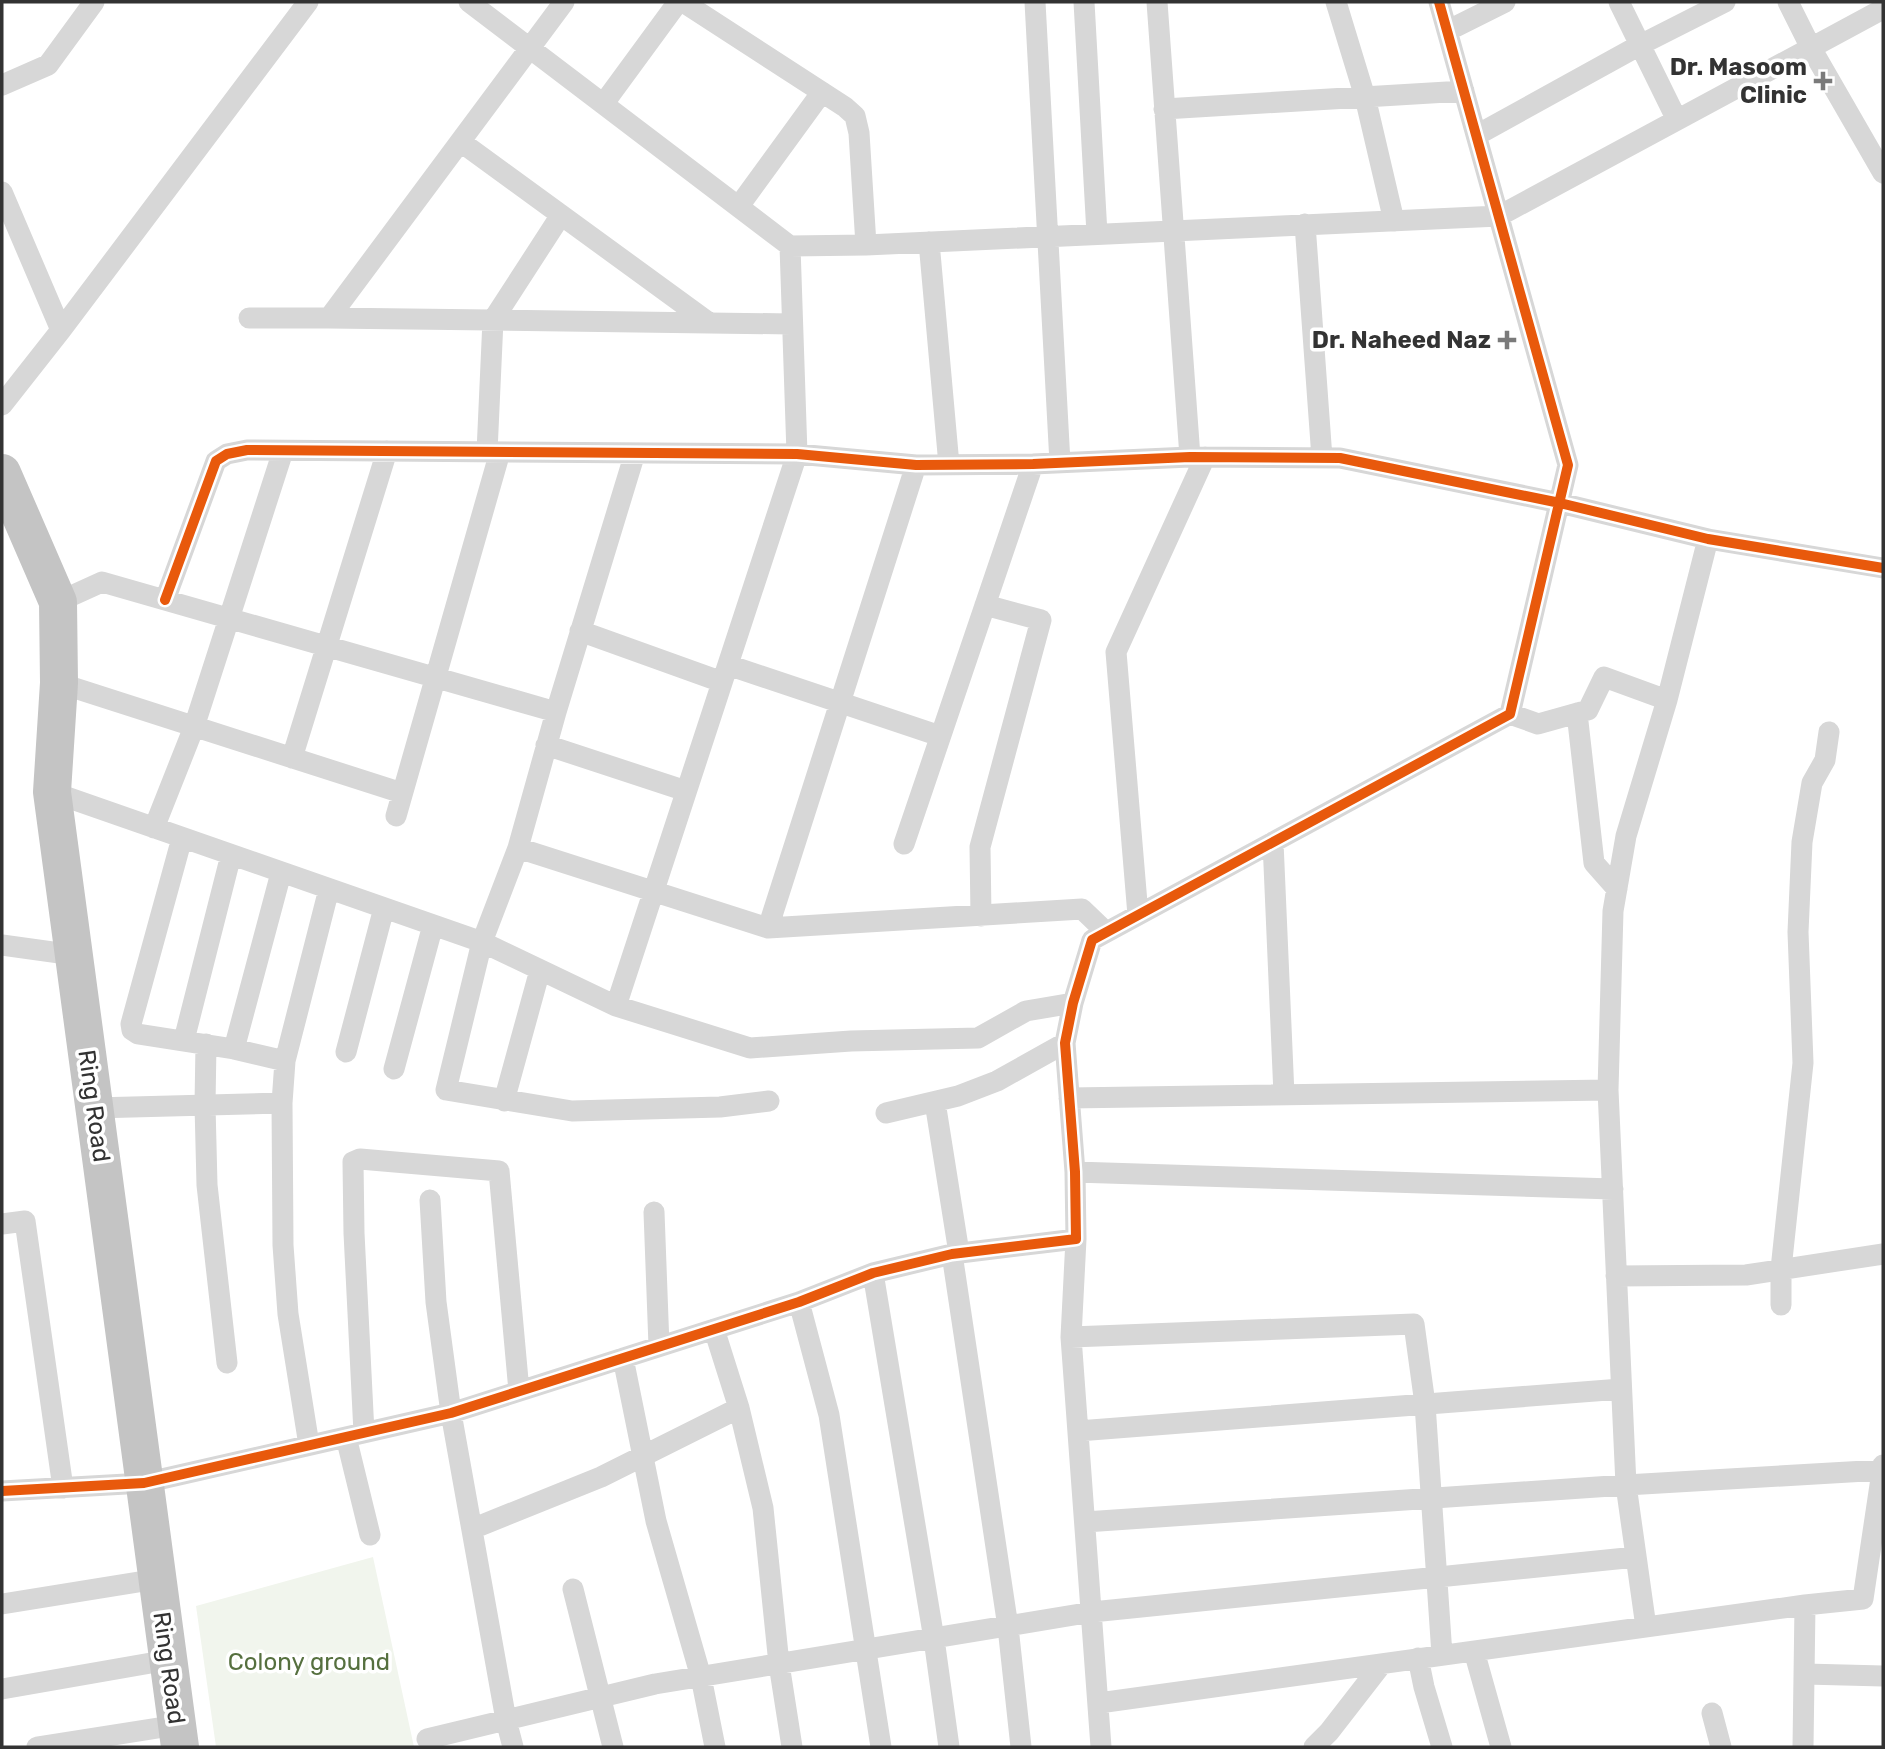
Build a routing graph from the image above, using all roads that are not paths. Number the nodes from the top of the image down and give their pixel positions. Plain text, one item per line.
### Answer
1 (94, 2) edge
2 (308, 2) edge
3 (469, 2) edge
4 (564, 2) edge
5 (681, 2) edge
6 (1035, 2) edge
7 (1084, 2) edge
8 (1157, 2) edge
9 (1336, 2) edge
10 (1439, 2) edge
11 (1505, 2) edge
12 (1619, 2) edge
13 (1725, 2) edge
14 (1788, 2) edge
15 (1883, 9) edge
16 (1447, 31) junction
17 (1640, 45) junction
18 (531, 47) junction
19 (1811, 48) junction
20 (2, 85) edge
21 (822, 92) junction
22 (1464, 92) junction
23 (1365, 97) junction
24 (604, 103) junction
25 (1164, 109) junction
26 (1678, 120) junction
27 (1477, 135) junction
28 (461, 142) junction
29 (1883, 173) edge
30 (2, 192) edge
31 (739, 206) junction
32 (561, 215) junction
33 (1499, 216) junction
34 (1394, 220) junction
35 (1305, 224) junction
36 (1173, 230) junction
37 (1097, 234) junction
38 (1048, 236) junction
39 (929, 242) junction
40 (866, 245) junction
41 (790, 246) junction
42 (249, 318) dead end
43 (329, 318) junction
44 (493, 320) junction
45 (708, 322) junction
46 (792, 324) junction
47 (61, 330) junction
48 (2, 405) edge
49 (283, 451) junction
50 (387, 452) junction
51 (493, 452) junction
52 (635, 453) junction
53 (797, 454) junction
54 (1198, 457) junction
55 (1322, 458) junction
56 (1060, 463) junction
57 (1032, 464) junction
58 (949, 465) junction
59 (916, 466) junction
60 (2, 473) edge
61 (1560, 503) junction
62 (1708, 539) junction
63 (1883, 568) edge
64 (165, 600) junction
65 (58, 602) junction
66 (985, 605) junction
67 (230, 619) junction
68 (580, 631) junction
69 (328, 647) junction
70 (725, 673) junction
71 (435, 678) junction
72 (60, 683) junction
73 (1667, 700) junction
74 (840, 703) junction
75 (556, 712) junction
76 (1577, 713) junction
77 (1510, 714) junction
78 (194, 727) junction
79 (1829, 732) dead end
80 (940, 736) junction
81 (547, 745) junction
82 (292, 758) junction
83 (686, 791) junction
84 (52, 792) junction
85 (402, 793) junction
86 (396, 816) dead end
87 (154, 828) junction
88 (182, 838) junction
89 (1273, 842) junction
90 (904, 844) dead end
91 (518, 848) junction
92 (231, 855) junction
93 (281, 873) junction
94 (329, 889) junction
95 (1617, 889) junction
96 (653, 892) junction
97 (384, 908) junction
98 (1138, 915) junction
99 (981, 916) junction
100 (433, 925) junction
101 (768, 928) junction
102 (1107, 932) junction
103 (482, 943) junction
104 (2, 945) edge
105 (74, 955) junction
106 (540, 970) junction
107 (1073, 1003) junction
108 (616, 1006) junction
109 (184, 1040) junction
110 (1065, 1043) junction
111 (206, 1044) junction
112 (234, 1049) junction
113 (346, 1052) dead end
114 (285, 1061) junction
115 (394, 1069) dead end
116 (1608, 1090) junction
117 (1284, 1095) junction
118 (1069, 1098) junction
119 (504, 1101) junction
120 (769, 1101) dead end
121 (935, 1102) junction
122 (282, 1103) junction
123 (205, 1105) junction
124 (94, 1108) junction
125 (886, 1114) dead end
126 (1075, 1172) junction
127 (1612, 1189) junction
128 (430, 1199) dead end
129 (654, 1212) dead end
130 (2, 1224) edge
131 (1076, 1239) junction
132 (956, 1253) junction
133 (1883, 1254) edge
134 (1781, 1269) junction
135 (873, 1273) junction
136 (1616, 1276) junction
137 (799, 1302) junction
138 (1781, 1305) dead end
139 (714, 1329) junction
140 (1072, 1337) junction
141 (659, 1346) junction
142 (623, 1358) junction
143 (227, 1363) dead end
144 (1621, 1389) junction
145 (519, 1391) junction
146 (1425, 1404) junction
147 (739, 1408) junction
148 (451, 1413) junction
149 (1078, 1431) junction
150 (355, 1435) junction
151 (309, 1445) junction
152 (643, 1458) junction
153 (1883, 1468) edge
154 (144, 1483) junction
155 (1626, 1485) junction
156 (63, 1488) junction
157 (2, 1491) edge
158 (1432, 1498) junction
159 (1085, 1522) junction
160 (472, 1529) junction
161 (370, 1535) dead end
162 (1636, 1557) junction
163 (1436, 1577) junction
164 (157, 1579) junction
165 (573, 1589) dead end
166 (2, 1604) edge
167 (1805, 1605) junction
168 (1092, 1612) junction
169 (1008, 1627) junction
170 (1646, 1627) junction
171 (934, 1639) junction
172 (865, 1651) junction
173 (1474, 1651) junction
174 (1442, 1655) junction
175 (1418, 1658) junction
176 (168, 1660) junction
177 (779, 1664) junction
178 (1381, 1665) junction
179 (1805, 1674) junction
180 (701, 1676) junction
181 (1883, 1676) edge
182 (2, 1689) edge
183 (602, 1696) junction
184 (1098, 1703) junction
185 (1712, 1713) dead end
186 (506, 1720) junction
187 (179, 1736) edge
188 (427, 1739) dead end
189 (1331, 1740) edge
190 (37, 1747) edge
191 (513, 1747) edge
192 (613, 1747) edge
193 (715, 1747) edge
194 (792, 1747) edge
195 (881, 1747) edge
196 (949, 1747) edge
197 (1021, 1747) edge
198 (1101, 1747) edge
199 (1314, 1747) edge
200 (1442, 1747) edge
201 (1501, 1747) edge
202 (1721, 1747) edge
203 (1803, 1747) edge

1 - 20 street
2 - 47 street
3 - 18 street
4 - 18 street
5 - 21 street
5 - 24 street
6 - 38 street
7 - 37 street
8 - 25 street
9 - 23 street
10 - 16 street
11 - 16 street
12 - 17 street
13 - 17 street
14 - 19 street
15 - 19 street
16 - 22 street
17 - 26 street
17 - 27 street
18 - 24 street
18 - 28 street
19 - 26 street
19 - 29 street
21 - 31 street
21 - 40 street
22 - 23 street
22 - 27 street
23 - 25 street
23 - 34 street
24 - 31 street
25 - 36 street
26 - 33 street
27 - 33 street
28 - 32 street
28 - 43 street
30 - 47 street
31 - 41 street
32 - 44 street
32 - 45 street
33 - 34 street
33 - 61 street
34 - 35 street
35 - 36 street
35 - 55 street
36 - 37 street
36 - 54 street
37 - 38 street
38 - 39 street
38 - 56 street
39 - 40 street
39 - 58 street
40 - 41 street
41 - 46 street
42 - 43 street
43 - 44 street
44 - 45 street
44 - 51 street
45 - 46 street
46 - 53 street
47 - 48 street
49 - 50 street
49 - 64 street
49 - 67 street
50 - 51 street
50 - 69 street
51 - 52 street
51 - 71 street
52 - 53 street
52 - 68 street
53 - 59 street
53 - 70 street
54 - 55 street
54 - 56 street
54 - 98 street
55 - 61 street
56 - 57 street
57 - 58 street
57 - 66 street
58 - 59 street
59 - 74 street
60 - 65 highway, Ring Road
61 - 62 street
61 - 77 street
62 - 63 street
62 - 73 street
64 - 65 street
64 - 67 street
65 - 72 highway, Ring Road
66 - 80 street
66 - 99 street
67 - 69 street
67 - 78 street
68 - 70 street
68 - 75 street
69 - 71 street
69 - 82 street
70 - 74 street
70 - 83 street
71 - 75 street
71 - 85 street
72 - 78 street
72 - 84 highway, Ring Road
73 - 76 street
73 - 95 street
74 - 80 street
74 - 101 street
75 - 81 street
76 - 77 street
76 - 95 street
77 - 89 street
78 - 82 street
78 - 87 street
79 - 134 street
80 - 90 street
81 - 83 street
81 - 91 street
82 - 85 street
83 - 96 street
84 - 87 street
84 - 105 highway, Ring Road
85 - 86 street
87 - 88 street
88 - 92 street
88 - 109 street
89 - 98 street
89 - 117 street
91 - 96 street
91 - 103 street
92 - 93 street
92 - 109 street
93 - 94 street
93 - 112 street
94 - 97 street
94 - 114 street
95 - 116 street
96 - 101 street
96 - 108 street
97 - 100 street
97 - 113 street
98 - 102 street
99 - 101 street
99 - 102 street
100 - 103 street
100 - 115 street
102 - 107 street
103 - 106 street
103 - 119 street
104 - 105 street
105 - 124 highway, Ring Road
106 - 108 street
106 - 119 street
107 - 108 street
107 - 110 street
109 - 111 street
110 - 118 street
110 - 121 street
111 - 112 street
111 - 123 street
112 - 114 street
114 - 122 street
116 - 117 street
116 - 127 street
117 - 118 street
118 - 126 street
119 - 120 street
121 - 125 street
121 - 132 street
122 - 123 street
122 - 151 street
123 - 124 street
123 - 143 street
124 - 154 highway, Ring Road
126 - 127 street
126 - 131 street
127 - 136 street
128 - 148 street
129 - 141 street
130 - 156 street
131 - 132 street
131 - 140 street
132 - 135 street
132 - 169 street
133 - 134 street
134 - 136 street
134 - 138 street
135 - 137 street
135 - 171 street
136 - 144 street
137 - 139 street
137 - 172 street
139 - 141 street
139 - 147 street
140 - 146 street
140 - 149 street
141 - 142 street
142 - 145 street
142 - 152 street
144 - 146 street
144 - 155 street
145 - 148 street
145 - 150 street
146 - 149 street
146 - 158 street
147 - 152 street
147 - 177 street
148 - 150 street
148 - 160 street
149 - 159 street
150 - 151 street
150 - 161 street
151 - 154 street
152 - 160 street
152 - 180 street
153 - 155 street
153 - 167 street
154 - 156 street
154 - 164 highway, Ring Road
155 - 158 street
155 - 162 street
156 - 157 street
158 - 159 street
158 - 163 street
159 - 168 street
160 - 186 street
162 - 163 street
162 - 170 street
163 - 168 street
163 - 174 street
164 - 166 street
164 - 176 highway, Ring Road
165 - 183 street
167 - 170 street
167 - 179 street
168 - 169 street
168 - 184 street
169 - 171 street
169 - 197 street
170 - 173 street
171 - 172 street
171 - 196 street
172 - 177 street
172 - 195 street
173 - 174 street
173 - 201 street
174 - 175 street
175 - 178 street
175 - 200 street
176 - 182 street
176 - 187 highway, Ring Road
177 - 180 street
177 - 194 street
178 - 184 street
178 - 189 street
179 - 181 street
179 - 203 street
180 - 183 street
180 - 193 street
183 - 186 street
183 - 192 street
184 - 198 street
185 - 202 street
186 - 188 street
186 - 191 street
187 - 190 street
189 - 199 street

